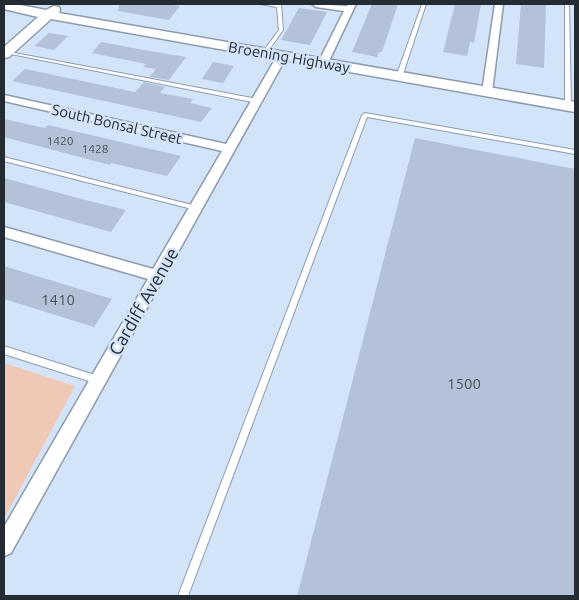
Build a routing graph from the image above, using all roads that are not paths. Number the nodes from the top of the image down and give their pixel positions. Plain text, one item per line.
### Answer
1 (61, 4) edge
2 (262, 4) edge
3 (316, 4) edge
4 (424, 4) edge
5 (499, 4) edge
6 (567, 4) edge
7 (4, 5) edge
8 (278, 5) edge
9 (351, 6) edge
10 (45, 11) edge
11 (5, 49) edge
12 (264, 53) junction
13 (282, 56) junction
14 (323, 63) junction
15 (399, 76) junction
16 (568, 80) junction
17 (575, 81) edge
18 (488, 92) junction
19 (4, 98) edge
20 (257, 101) junction
21 (572, 107) edge
22 (230, 149) junction
23 (575, 152) edge
24 (4, 159) edge
25 (196, 208) junction
26 (4, 232) edge
27 (157, 276) junction
28 (4, 350) edge
29 (98, 380) junction
30 (4, 546) edge
31 (183, 596) edge

1 - 10 street
2 - 8 lane
3 - 9 street
4 - 15 lane
5 - 18 street
6 - 16 lane
7 - 10 street, Broening Highway
8 - 12 lane
9 - 14 street
10 - 11 street
10 - 12 street, Broening Highway
11 - 20 lane
12 - 13 street, Broening Highway
13 - 14 street, Broening Highway
13 - 20 street, Cardiff Avenue
14 - 15 street, Broening Highway
15 - 18 street, Broening Highway
16 - 17 lane
16 - 21 lane
18 - 21 street, Broening Highway
19 - 22 street, South Bonsal Street
20 - 22 street, Cardiff Avenue
22 - 25 street, Cardiff Avenue
23 - 31 lane
24 - 25 lane
25 - 27 street, Cardiff Avenue
26 - 27 street
27 - 29 street, Cardiff Avenue
28 - 29 lane
29 - 30 street, Cardiff Avenue

